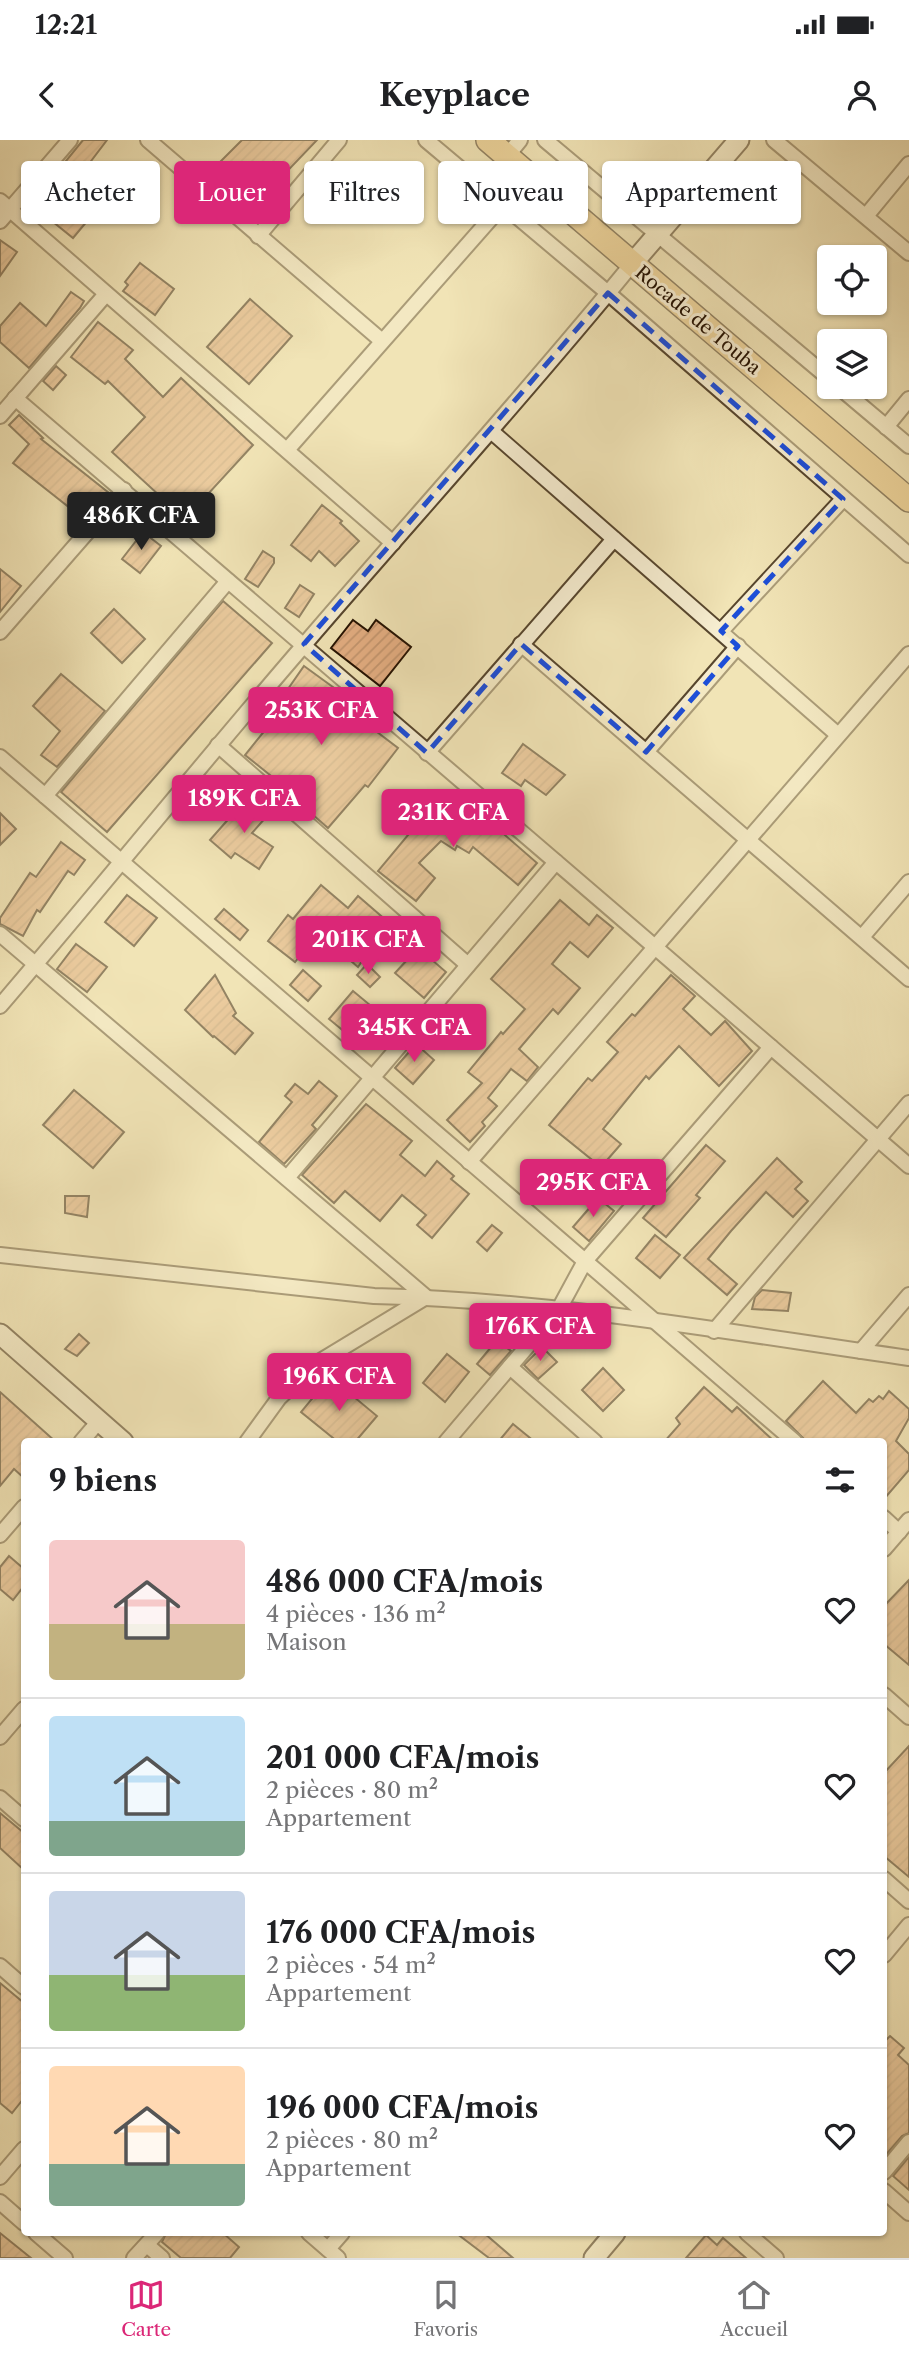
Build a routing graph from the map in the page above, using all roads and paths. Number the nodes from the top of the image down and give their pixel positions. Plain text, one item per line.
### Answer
1 (70, 140) edge
2 (148, 140) edge
3 (339, 140) edge
4 (426, 140) edge
5 (488, 140) edge
6 (545, 140) edge
7 (739, 140) edge
8 (774, 140) edge
9 (513, 148) edge
10 (451, 161) edge
11 (909, 164) edge
12 (5, 205) edge
13 (866, 216) junction
14 (0, 221) edge
15 (485, 224) edge
16 (527, 224) edge
17 (586, 224) edge
18 (658, 233) junction
19 (258, 236) junction
20 (909, 253) edge
21 (632, 264) junction
22 (608, 293) junction
23 (106, 294) junction
24 (382, 341) junction
25 (817, 368) edge
26 (15, 398) junction
27 (853, 399) edge
28 (909, 399) edge
29 (0, 416) edge
30 (886, 427) junction
31 (491, 431) junction
32 (909, 446) edge
33 (287, 450) junction
34 (124, 490) junction
35 (843, 499) junction
36 (909, 500) edge
37 (614, 538) junction
38 (393, 543) junction
39 (909, 555) edge
40 (228, 580) junction
41 (722, 631) junction
42 (0, 632) edge
43 (304, 644) junction
44 (521, 644) junction
45 (738, 646) junction
46 (909, 654) edge
47 (838, 735) junction
48 (218, 745) junction
49 (427, 752) junction
50 (646, 752) junction
51 (0, 757) edge
52 (45, 796) junction
53 (748, 841) junction
54 (556, 862) junction
55 (122, 864) junction
56 (909, 882) edge
57 (0, 934) edge
58 (862, 937) junction
59 (655, 948) junction
60 (36, 964) junction
61 (468, 965) junction
62 (909, 979) edge
63 (0, 1006) edge
64 (771, 1047) junction
65 (372, 1079) junction
66 (909, 1103) edge
67 (878, 1140) junction
68 (469, 1163) junction
69 (909, 1166) edge
70 (287, 1178) junction
71 (0, 1255) edge
72 (585, 1261) junction
73 (909, 1295) edge
74 (426, 1297) junction
75 (559, 1309) junction
76 (654, 1321) junction
77 (714, 1331) junction
78 (0, 1334) edge
79 (861, 1351) junction
80 (909, 1358) edge
81 (510, 1367) junction
82 (99, 1421) junction
83 (84, 1438) edge
84 (119, 1438) edge
85 (250, 1438) edge
86 (449, 1438) edge
87 (590, 1438) edge
88 (790, 1438) edge
89 (21, 1510) edge
90 (909, 1520) edge
91 (887, 1521) edge
92 (899, 1532) junction
93 (0, 1535) edge
94 (887, 1546) edge
95 (887, 1698) edge
96 (21, 1712) edge
97 (909, 1717) edge
98 (0, 1737) edge
99 (0, 1798) edge
100 (21, 1816) edge
101 (887, 1882) edge
102 (909, 1901) edge
103 (909, 1925) edge
104 (887, 1951) edge
105 (0, 1966) edge
106 (21, 1984) edge
107 (909, 2142) edge
108 (21, 2152) edge
109 (887, 2168) edge
110 (0, 2176) edge
111 (887, 2195) edge
112 (0, 2202) edge
113 (909, 2213) edge
114 (21, 2220) edge
115 (39, 2236) edge
116 (154, 2236) edge
117 (312, 2236) edge
118 (341, 2236) edge
119 (612, 2236) edge
120 (750, 2236) edge
121 (147, 2245) junction
122 (333, 2254) edge
123 (65, 2258) edge
124 (134, 2258) edge
125 (162, 2258) edge
126 (594, 2258) edge
127 (776, 2258) edge

1 - 12 street
2 - 19 street
3 - 19 street
4 - 10 street
5 - 9 main road, Rocade de Touba
6 - 18 street
7 - 18 street
8 - 13 street
11 - 13 street
12 - 14 street
12 - 23 street
13 - 20 street
15 - 24 street
16 - 22 street
17 - 21 main road, Rocade de Touba
18 - 21 street
18 - 25 street
19 - 24 street
21 - 22 street
21 - 36 main road, Rocade de Touba
22 - 31 street
22 - 35 street
23 - 26 street
23 - 33 street
24 - 33 street
26 - 29 street
26 - 34 street
27 - 30 street
28 - 30 street
30 - 32 street
31 - 37 street
31 - 38 street
33 - 38 street
34 - 40 street
34 - 42 street
35 - 39 street
35 - 41 street
37 - 41 street
37 - 44 street
38 - 43 street
40 - 43 street
40 - 52 street
41 - 45 street
43 - 48 street
43 - 49 street
44 - 49 street
44 - 50 street
45 - 47 street
45 - 50 street
46 - 47 street
47 - 53 street
48 - 55 street
48 - 61 street
49 - 54 street
50 - 53 street
51 - 52 street
52 - 55 street
53 - 58 street
53 - 59 street
54 - 59 street
54 - 61 street
55 - 60 street
55 - 65 street
56 - 58 street
57 - 60 street
58 - 62 street
59 - 64 street
59 - 68 street
60 - 63 street
60 - 70 street
61 - 65 street
64 - 67 street
64 - 72 street
65 - 68 street
65 - 70 street
66 - 67 street
67 - 69 street
67 - 77 street
68 - 72 street
70 - 74 street
71 - 74 street
72 - 75 street
72 - 76 street
73 - 79 street
74 - 75 street
74 - 85 street
75 - 76 street
75 - 81 street
76 - 77 street
76 - 88 street
77 - 79 street
78 - 82 street
79 - 80 street
81 - 86 street
81 - 87 street
82 - 83 street
82 - 84 street
89 - 93 street
90 - 92 street
91 - 92 street
92 - 94 street
95 - 97 street
96 - 98 street
99 - 100 street
101 - 102 street
103 - 104 street
105 - 106 street
107 - 109 street
108 - 110 street
111 - 113 street
112 - 114 street
115 - 123 street
116 - 121 street
117 - 122 street
118 - 122 street
119 - 126 street
120 - 127 street
121 - 124 street
121 - 125 street

